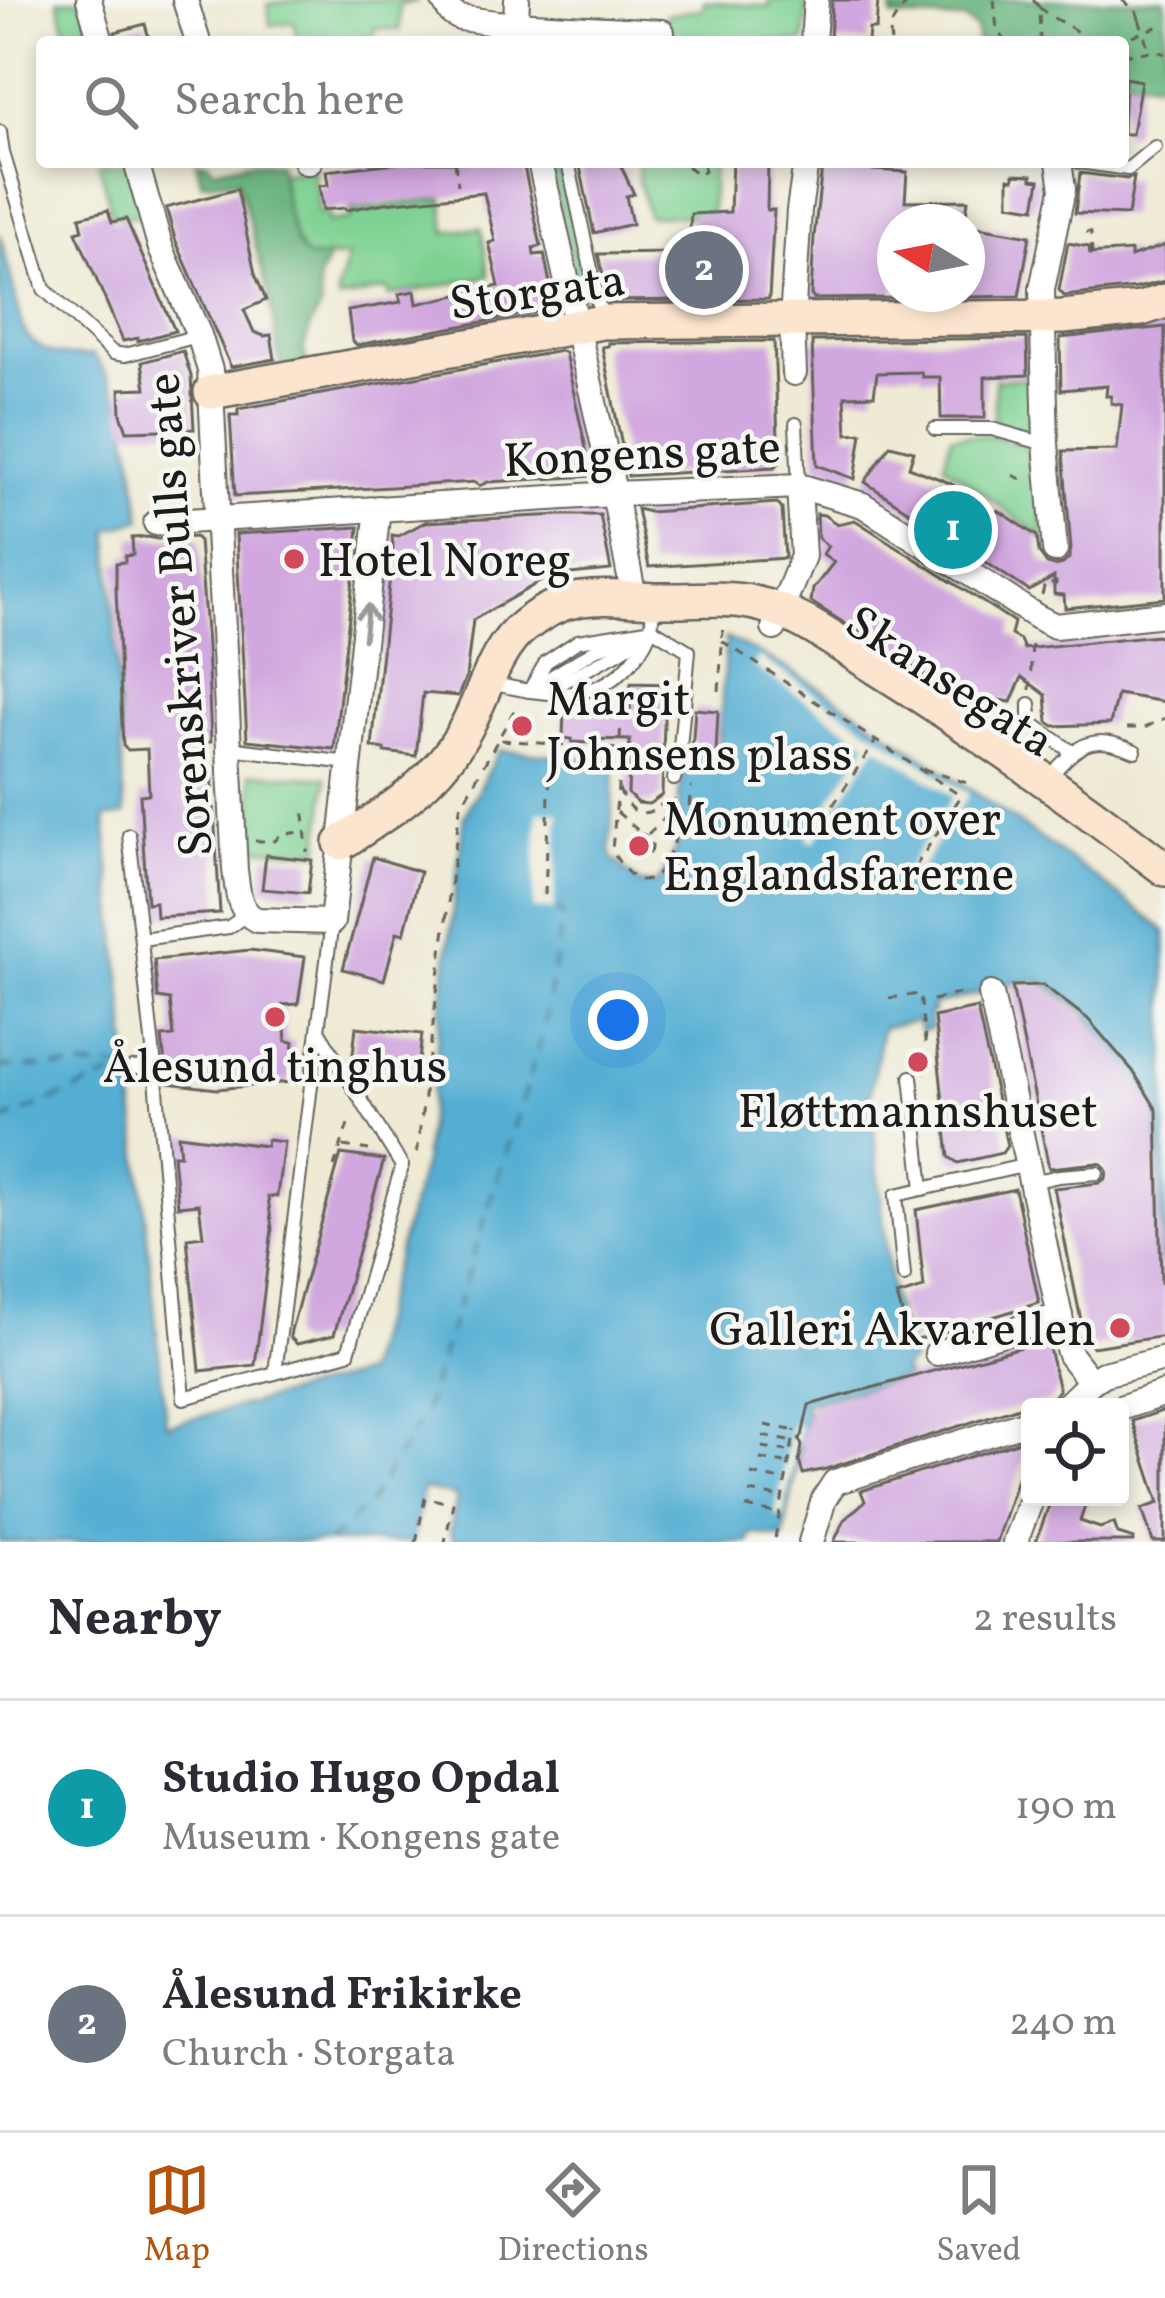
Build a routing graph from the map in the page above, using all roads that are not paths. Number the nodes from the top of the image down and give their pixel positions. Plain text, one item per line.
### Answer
1 (89, 0) edge
2 (185, 0) edge
3 (442, 0) edge
4 (816, 0) edge
5 (516, 22) edge
6 (544, 33) edge
7 (99, 36) edge
8 (196, 36) edge
9 (624, 36) edge
10 (813, 36) edge
11 (0, 132) edge
12 (1155, 147) dead end
13 (138, 168) edge
14 (542, 168) edge
15 (569, 168) edge
16 (805, 168) edge
17 (1060, 168) edge
18 (1121, 168) edge
19 (1165, 302) edge
20 (1043, 317) junction
21 (792, 322) junction
22 (589, 324) junction
23 (200, 335) junction
24 (794, 373) dead end
25 (212, 392) junction
26 (796, 424) dead end
27 (935, 429) dead end
28 (1046, 444) junction
29 (799, 486) junction
30 (614, 494) junction
31 (378, 508) junction
32 (218, 518) junction
33 (156, 523) dead end
34 (1055, 557) road end
35 (650, 607) junction
36 (1165, 614) edge
37 (778, 620) junction
38 (488, 682) junction
39 (529, 691) junction
40 (544, 693) junction
41 (1030, 704) road end
42 (230, 748) junction
43 (1135, 751) dead end
44 (1072, 752) junction
45 (348, 763) junction
46 (674, 779) road end
47 (1042, 786) junction
48 (342, 829) junction
49 (129, 835) dead end
50 (1165, 869) edge
51 (1165, 890) edge
52 (246, 915) junction
53 (332, 922) junction
54 (141, 939) junction
55 (982, 992) road end
56 (318, 1030) junction
57 (155, 1067) junction
58 (132, 1068) dead end
59 (911, 1077) road end
60 (1096, 1173) dead end
61 (1030, 1174) junction
62 (923, 1189) junction
63 (904, 1276) dead end
64 (1060, 1316) junction
65 (937, 1353) dead end
66 (1165, 1359) edge
67 (274, 1373) junction
68 (1091, 1382) junction
69 (1165, 1393) edge
70 (1074, 1398) edge
71 (1129, 1405) edge
72 (1021, 1424) edge
73 (1029, 1506) edge
74 (811, 1542) edge
75 (1015, 1542) edge

1 - 7 street
2 - 8 street
3 - 5 street
4 - 10 street
5 - 6 street
6 - 9 street
11 - 23 lane
12 - 18 lane
13 - 23 street, Sorenskriver Bulls gate
14 - 22 street
15 - 22 lane
16 - 21 street
17 - 20 street
19 - 20 street, Storgata
20 - 21 street, Storgata
20 - 28 street
21 - 22 street, Storgata
21 - 24 street
22 - 25 street, Storgata
22 - 30 street
23 - 25 street, Sorenskriver Bulls gate
25 - 32 street, Sorenskriver Bulls gate
26 - 29 lane
27 - 28 lane
28 - 34 street
29 - 30 street, Kongens gate
29 - 36 street, Kongens gate
29 - 37 street
30 - 31 street, Kongens gate
30 - 35 street
31 - 32 street, Kongens gate
45 -> 31 street
32 - 33 street, Kongens gate
32 - 42 street, Sorenskriver Bulls gate
35 - 37 street, Skansegata
35 - 38 street, Skansegata
35 - 39 lane
35 - 40 lane
35 - 40 lane
35 - 46 lane
37 - 47 street, Skansegata
38 - 39 lane
38 - 48 street, Skansegata
39 - 40 lane
41 - 44 lane
42 - 45 lane
42 - 52 street, Sorenskriver Bulls gate
43 - 44 lane
44 - 47 lane
45 - 48 street
47 - 50 street, Skansegata
47 - 51 street, Skansegata
48 - 53 street
49 - 54 lane
52 - 53 street, Sorenskriver Bulls gate
52 - 54 lane
53 - 56 lane
54 - 57 lane
55 - 61 street
56 - 67 lane
56 - 67 lane
57 - 58 lane
57 - 67 lane
59 - 62 lane
60 - 61 lane
61 - 62 lane
61 - 64 street
62 - 63 lane
64 - 65 street
64 - 68 street
66 - 68 street
68 - 70 street
69 - 71 street
72 - 74 street
73 - 75 street

